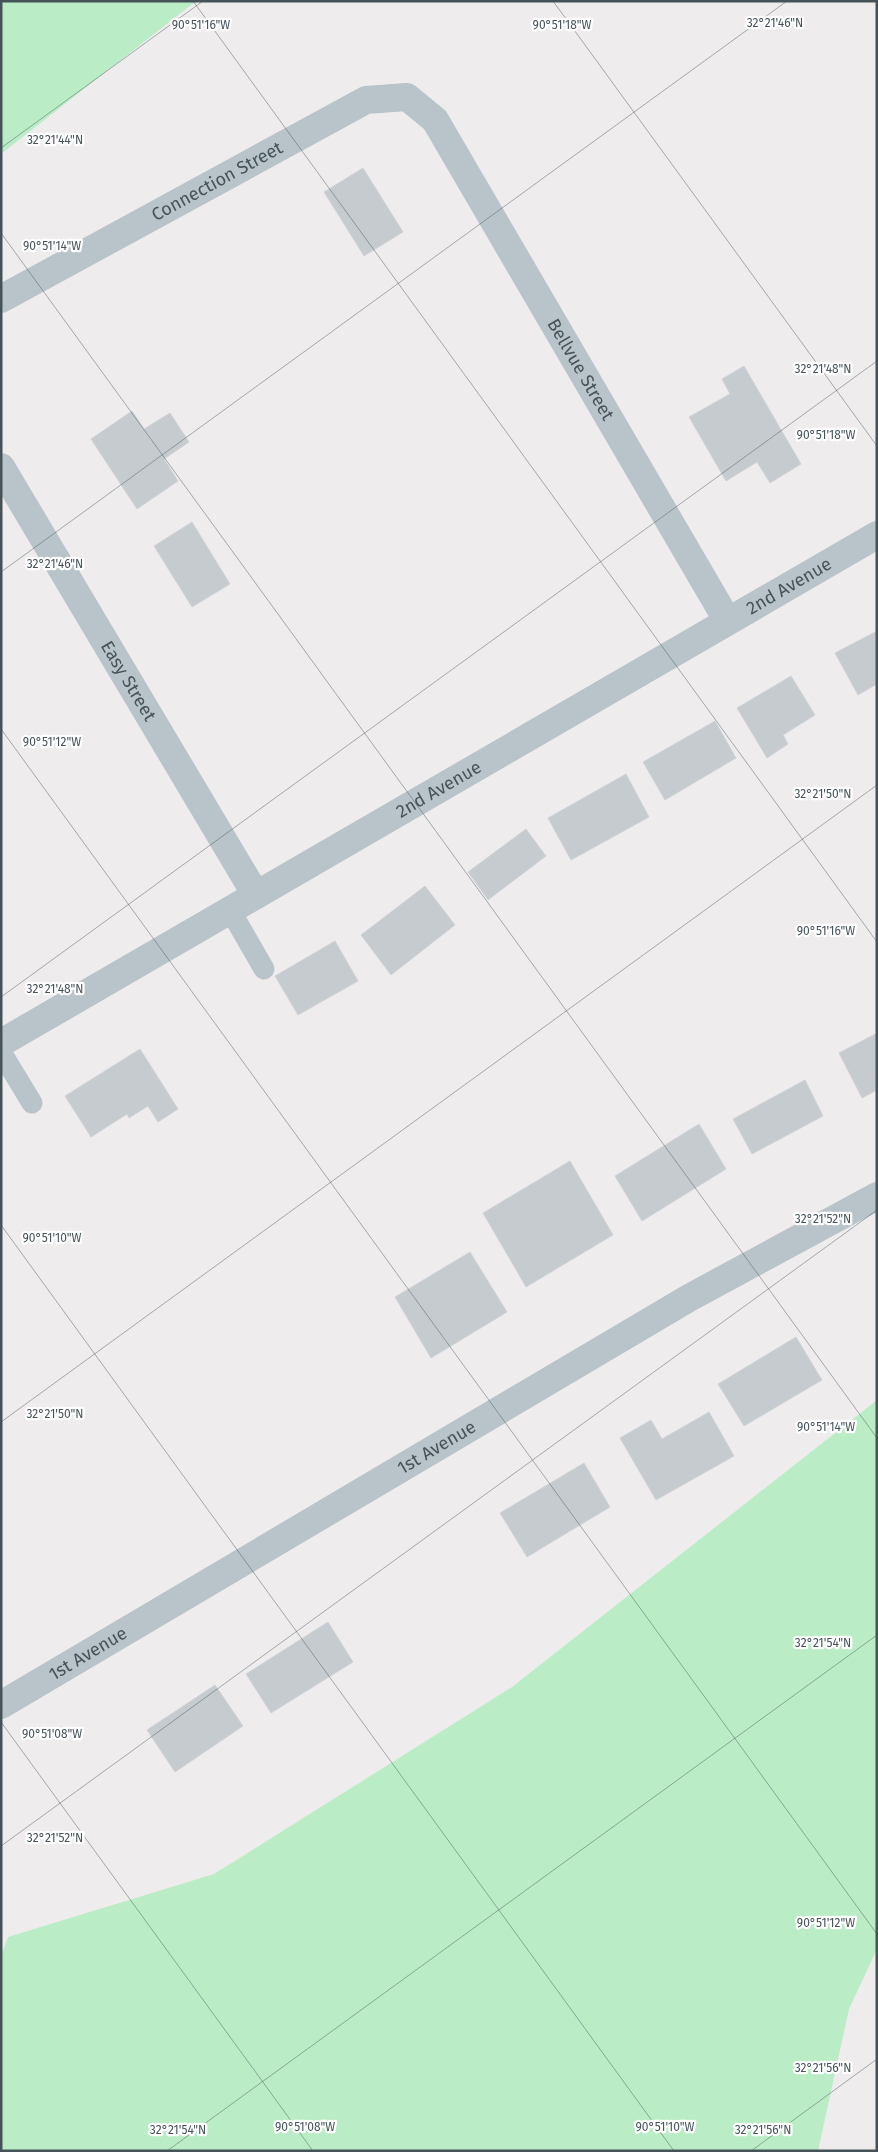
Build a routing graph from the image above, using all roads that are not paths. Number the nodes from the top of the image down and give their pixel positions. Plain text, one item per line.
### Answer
1 (435, 120) joint
2 (1, 299) edge
3 (1, 467) edge
4 (877, 534) edge
5 (727, 620) junction
6 (256, 895) junction
7 (230, 910) junction
8 (264, 969) dead end
9 (1, 1043) edge
10 (1, 1052) edge
11 (32, 1103) dead end
12 (877, 1196) edge
13 (1, 1705) edge

1 - 2 street, Connection Street
1 - 5 street, Bellvue Street
3 - 6 street, Easy Street
4 - 5 street, 2nd Avenue
5 - 6 street, 2nd Avenue
6 - 7 street, 2nd Avenue
7 - 8 lane
7 - 9 street, 2nd Avenue
10 - 11 lane
12 - 13 street, 1st Avenue

